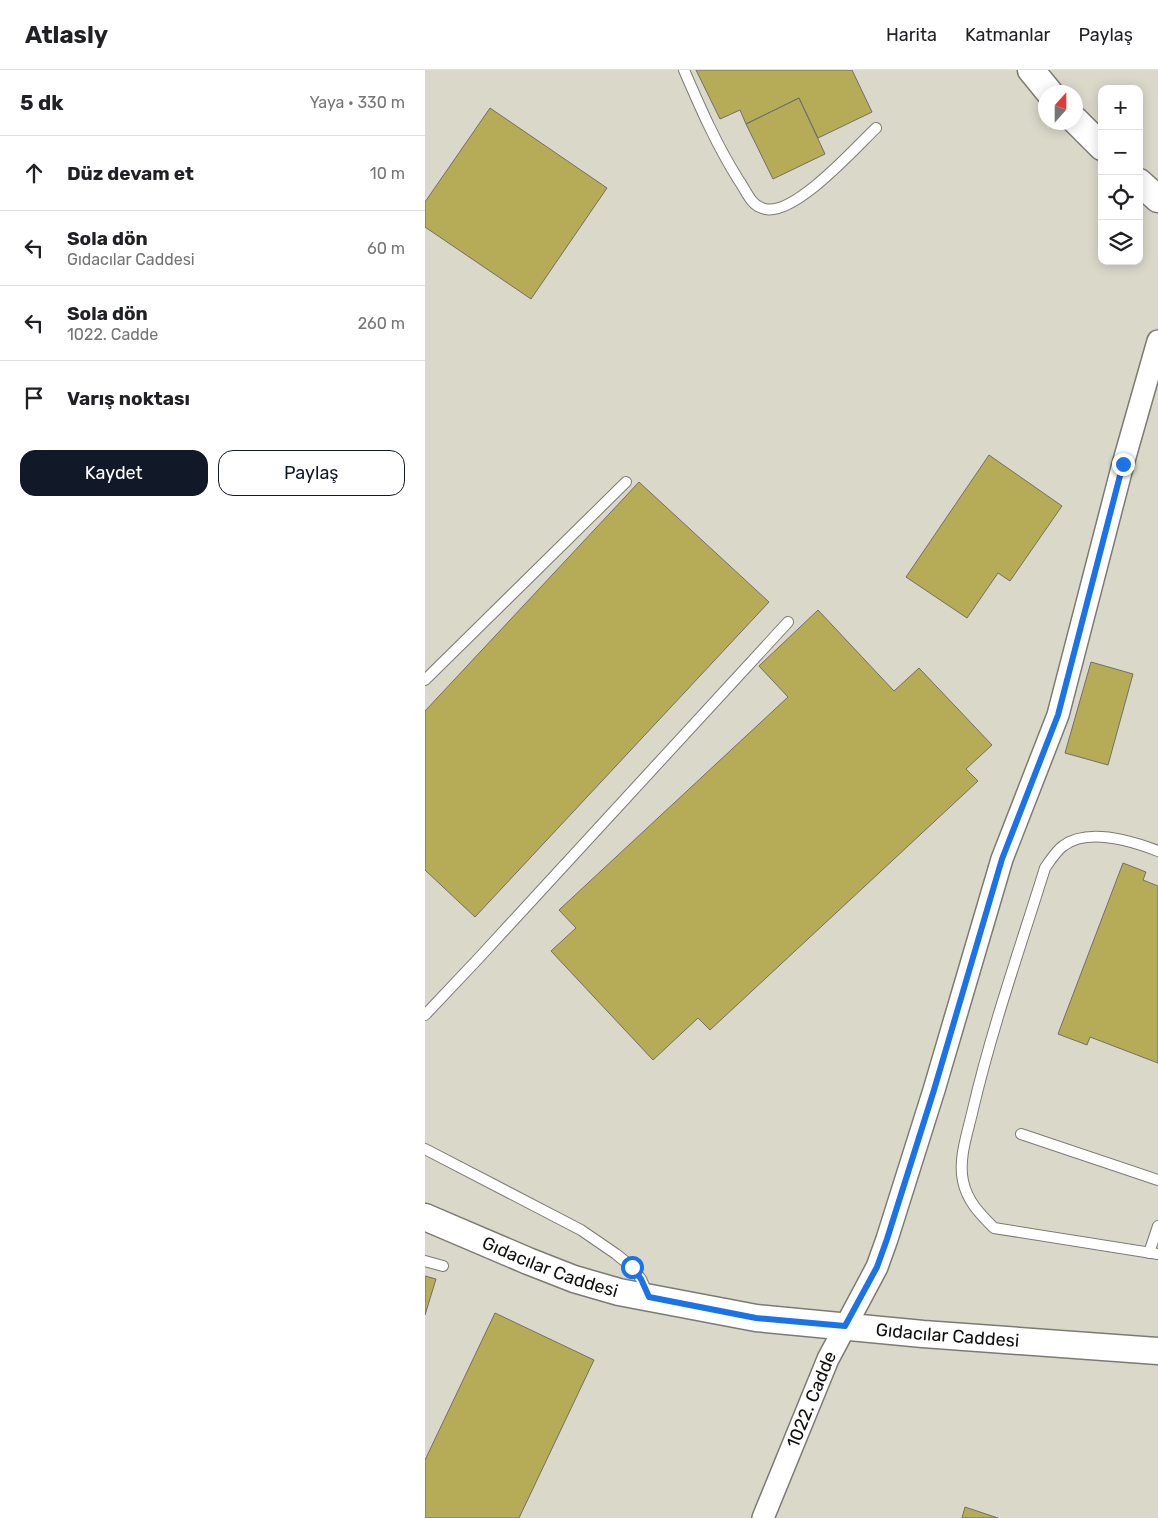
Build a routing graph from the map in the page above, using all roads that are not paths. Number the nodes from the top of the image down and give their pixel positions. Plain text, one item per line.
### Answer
1 (684, 70) edge
2 (1031, 70) edge
3 (1043, 85) edge
4 (876, 128) dead end
5 (1083, 128) edge
6 (1098, 143) edge
7 (1143, 186) edge
8 (1158, 199) edge
9 (1158, 341) edge
10 (626, 482) dead end
11 (788, 622) dead end
12 (425, 680) edge
13 (1158, 851) edge
14 (425, 1015) edge
15 (1021, 1134) dead end
16 (425, 1149) edge
17 (1158, 1180) edge
18 (425, 1217) edge
19 (1158, 1226) edge
20 (1154, 1254) edge
21 (425, 1261) edge
22 (443, 1266) dead end
23 (649, 1297) junction
24 (845, 1326) junction
25 (1158, 1351) edge
26 (763, 1518) edge

1 - 4 lane
2 - 3 street
5 - 6 street
7 - 8 street
9 - 24 street, 1022. Cadde
10 - 12 lane
11 - 14 lane
13 - 20 lane
15 - 17 lane
16 - 23 lane
18 - 23 street, Gıdacılar Caddesi
19 - 20 lane
21 - 22 lane
23 - 24 street, Gıdacılar Caddesi
24 - 25 street, Gıdacılar Caddesi
24 - 26 street, 1022. Cadde

